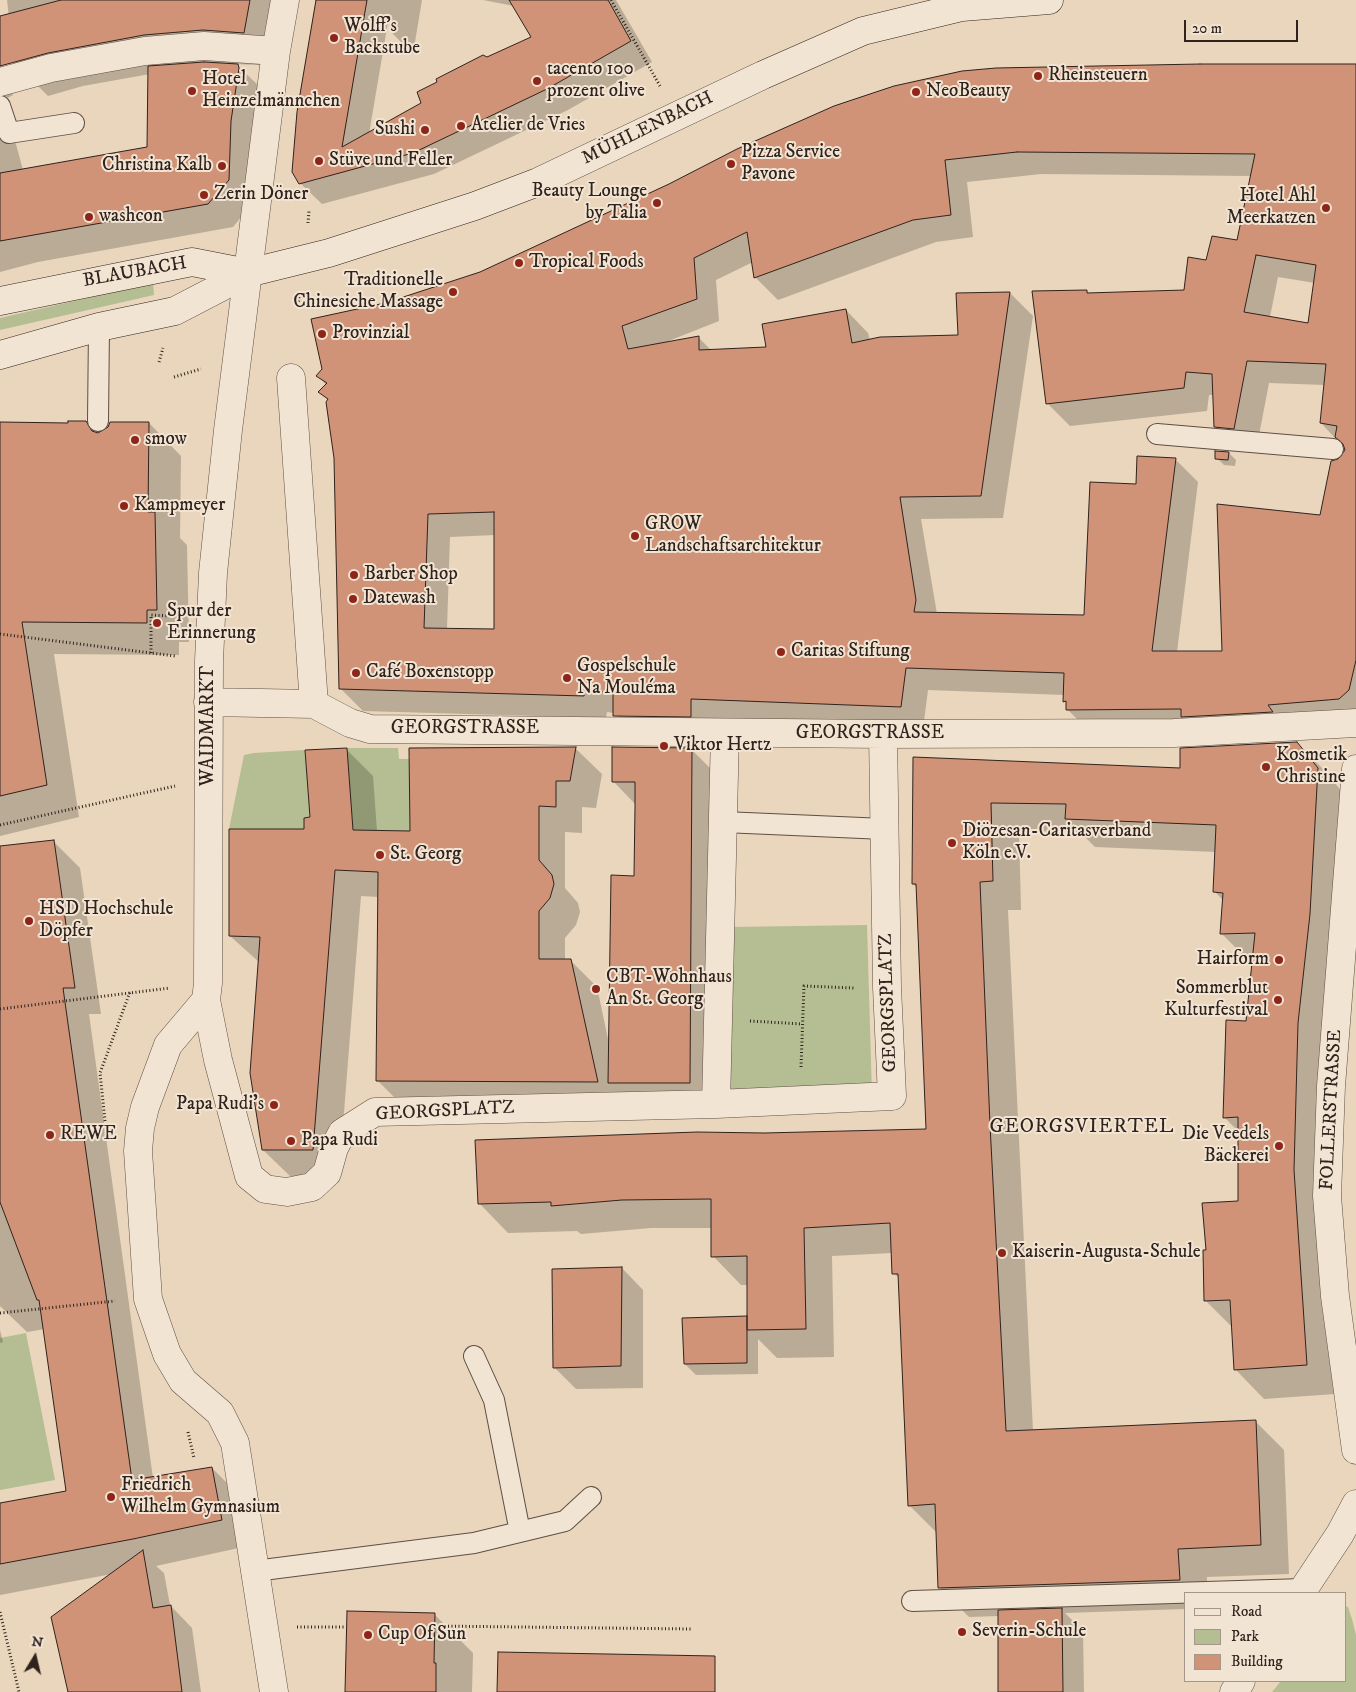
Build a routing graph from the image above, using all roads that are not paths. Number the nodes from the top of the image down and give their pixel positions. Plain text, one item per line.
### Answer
1 (286, 0) edge
2 (1049, 0) edge
3 (276, 51) junction
4 (0, 82) edge
5 (0, 106) edge
6 (74, 123) dead end
7 (248, 273) junction
8 (0, 301) edge
9 (99, 327) junction
10 (0, 355) edge
11 (291, 378) dead end
12 (98, 421) dead end
13 (1157, 434) dead end
14 (1333, 449) dead end
15 (208, 702) junction
16 (314, 704) junction
17 (1356, 723) edge
18 (725, 733) junction
19 (883, 734) junction
20 (1356, 769) edge
21 (722, 822) junction
22 (884, 829) junction
23 (207, 992) junction
24 (716, 1104) junction
25 (474, 1356) dead end
26 (1354, 1416) edge
27 (1356, 1450) edge
28 (591, 1496) dead end
29 (1356, 1504) edge
30 (520, 1532) junction
31 (255, 1571) junction
32 (1302, 1591) edge
33 (1263, 1592) edge
34 (1184, 1594) edge
35 (912, 1601) dead end
36 (274, 1692) edge

1 - 3 street, WAIDMARKT
2 - 7 street, MÜHLENBACH
3 - 4 street
3 - 7 street, WAIDMARKT
5 - 6 lane
7 - 8 street, BLAUBACH
7 - 9 street, BLAUBACH
7 - 15 street, WAIDMARKT
9 - 10 street, BLAUBACH
9 - 12 lane
11 - 16 street
13 - 14 lane
15 - 16 street, GEORGSTRASSE
15 - 23 street, WAIDMARKT
16 - 18 street, GEORGSTRASSE
17 - 19 street, GEORGSTRASSE
18 - 19 street, GEORGSTRASSE
18 - 21 street
19 - 22 street, GEORGSPLATZ
20 - 26 street, FOLLERSTRASSE
21 - 22 lane
21 - 24 street
22 - 24 street, GEORGSPLATZ
23 - 24 street, GEORGSPLATZ
23 - 31 street
25 - 30 lane
26 - 27 street, FOLLERSTRASSE
28 - 30 lane
29 - 32 street
30 - 31 lane
31 - 36 street
32 - 33 lane
34 - 35 lane

